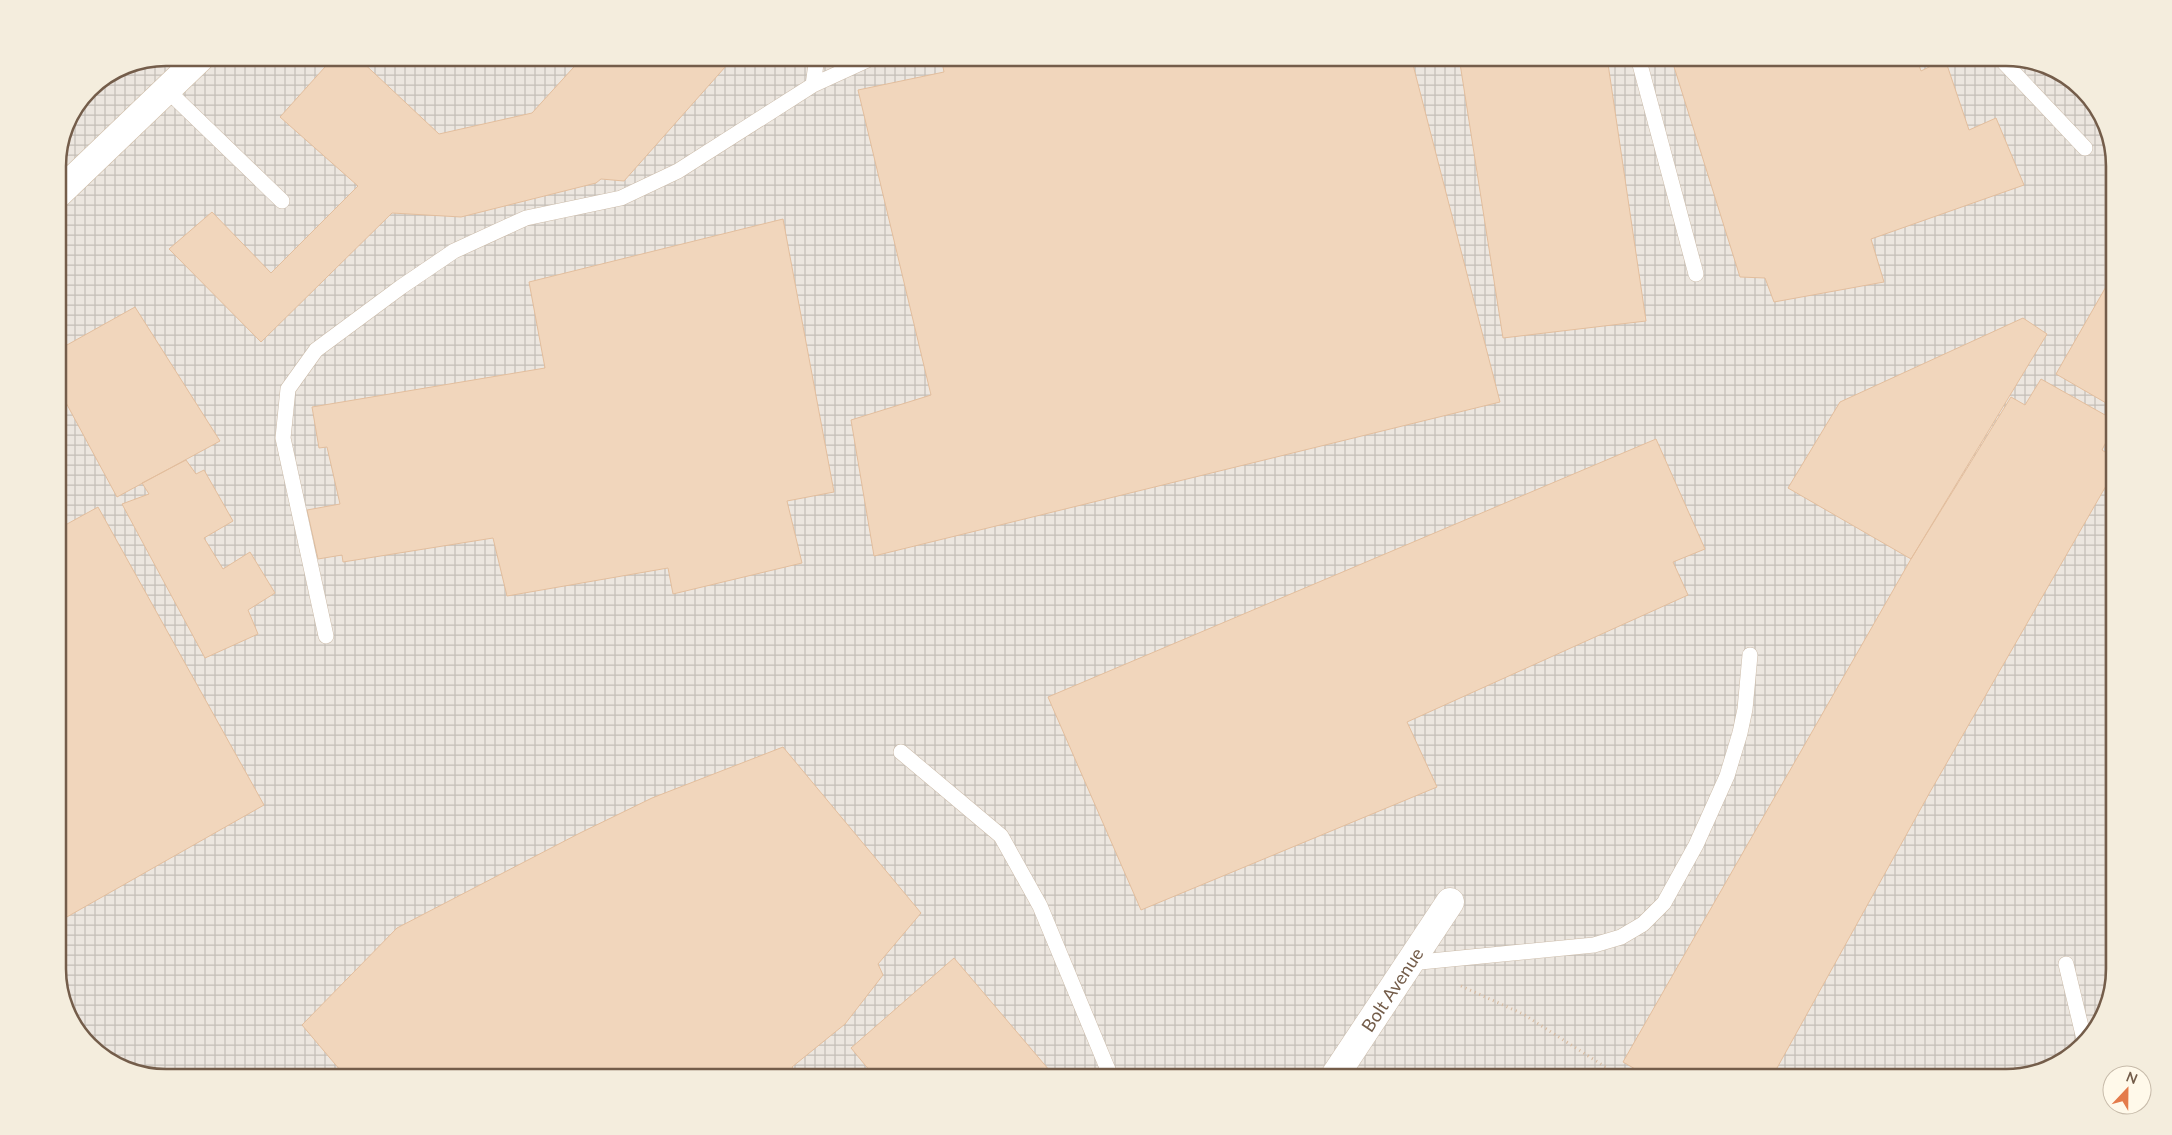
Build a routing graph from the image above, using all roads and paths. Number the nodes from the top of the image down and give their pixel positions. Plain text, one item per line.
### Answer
1 (192, 66) edge
2 (816, 66) edge
3 (856, 66) edge
4 (1640, 66) edge
5 (2007, 66) edge
6 (813, 85) junction
7 (167, 90) junction
8 (2085, 148) dead end
9 (66, 186) edge
10 (282, 201) dead end
11 (1696, 274) dead end
12 (326, 636) dead end
13 (1750, 655) dead end
14 (901, 752) dead end
15 (1450, 902) dead end
16 (1410, 963) junction
17 (2066, 964) dead end
18 (2083, 1033) edge
19 (1107, 1069) edge
20 (1340, 1069) edge
21 (1607, 1069) edge

1 - 7 street
2 - 6 lane
3 - 6 lane
4 - 11 lane
5 - 8 lane
6 - 12 lane
7 - 9 street
7 - 10 lane
13 - 16 lane
14 - 19 lane
15 - 16 street, Bolt Avenue
16 - 20 street, Bolt Avenue
16 - 21 path
17 - 18 lane

